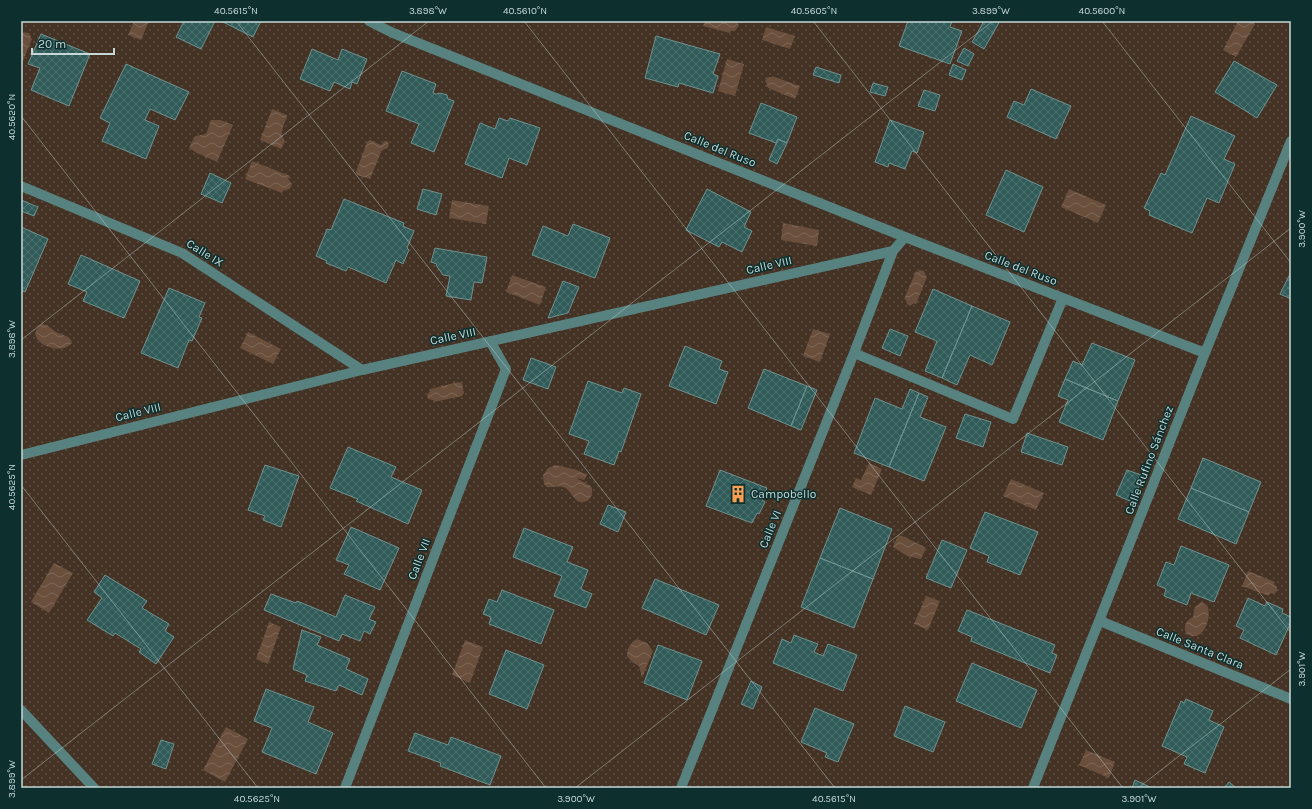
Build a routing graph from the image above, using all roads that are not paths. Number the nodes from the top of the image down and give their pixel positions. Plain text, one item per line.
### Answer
1 (369, 21) edge
2 (1291, 141) edge
3 (21, 186) edge
4 (905, 237) junction
5 (892, 251) junction
6 (1063, 298) junction
7 (490, 341) junction
8 (854, 353) junction
9 (1205, 353) junction
10 (362, 370) junction
11 (21, 455) edge
12 (1100, 621) junction
13 (1291, 699) edge
14 (21, 710) edge
15 (94, 788) edge
16 (345, 788) edge
17 (681, 788) edge
18 (1034, 788) edge

1 - 4 street, Calle del Ruso
2 - 9 street, Calle Rufino Sánchez
3 - 10 street, Calle IX
4 - 5 street, Calle VI
4 - 6 street, Calle del Ruso
5 - 7 street, Calle VIII
5 - 8 street, Calle VI
6 - 8 street, Calle del Ruso
6 - 9 street, Calle del Ruso
7 - 10 street, Calle VIII
7 - 16 street, Calle VII
8 - 17 street, Calle VI
9 - 12 street, Calle Rufino Sánchez
10 - 11 street, Calle VIII
12 - 13 street, Calle Santa Clara
12 - 18 street, Calle Rufino Sánchez
14 - 15 street

